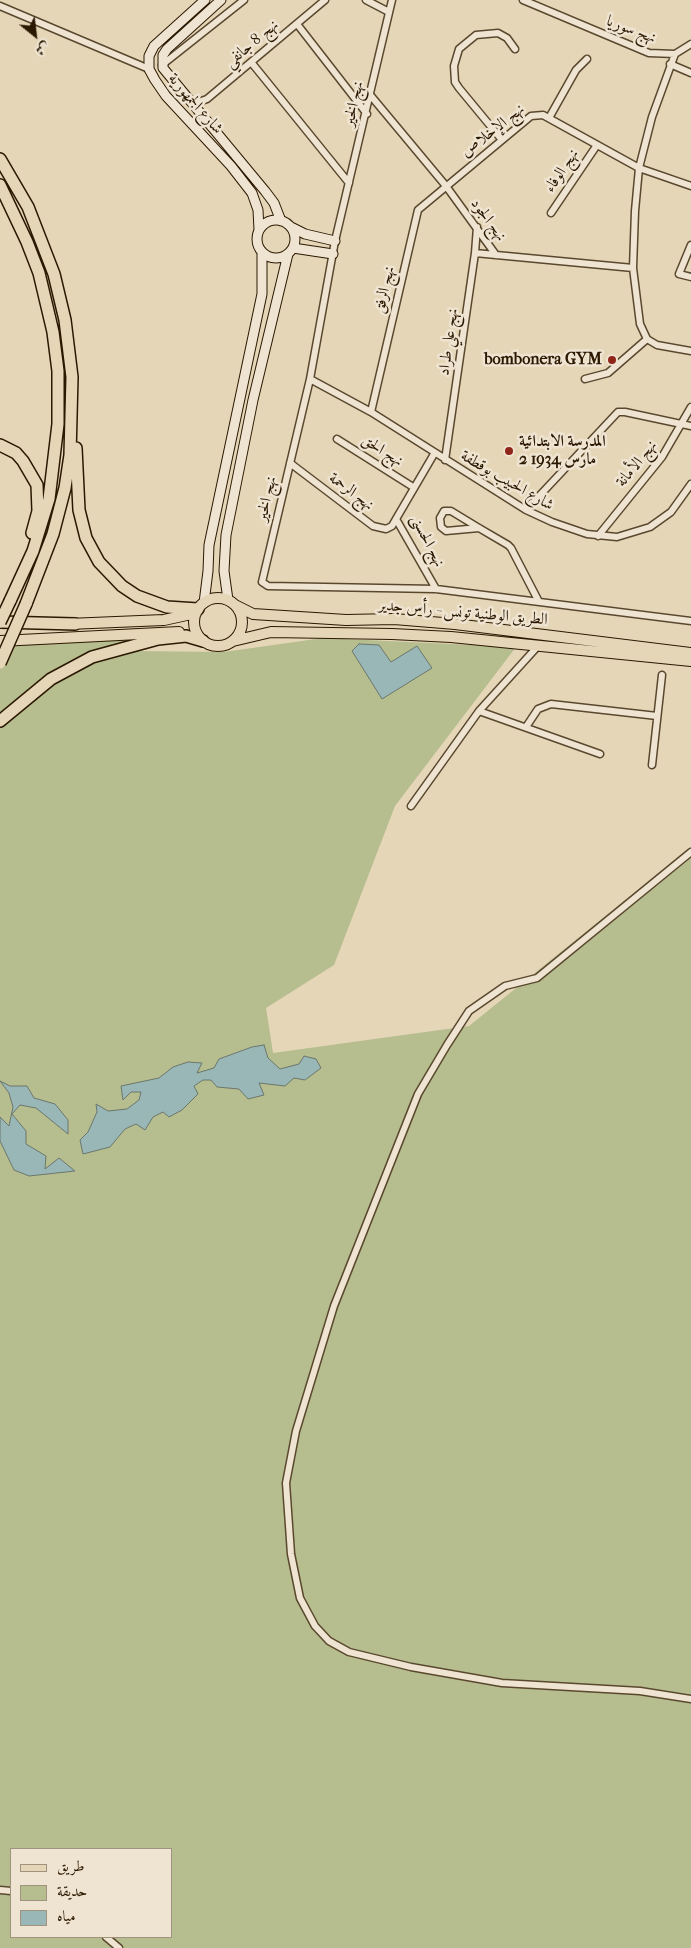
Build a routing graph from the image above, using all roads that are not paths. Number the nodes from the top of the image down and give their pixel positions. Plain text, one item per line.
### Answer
1 (205, 0) edge
2 (221, 0) edge
3 (244, 0) edge
4 (325, 0) edge
5 (366, 0) edge
6 (392, 0) edge
7 (523, 0) edge
8 (540, 0) edge
9 (0, 6) edge
10 (540, 8) junction
11 (389, 12) junction
12 (297, 24) junction
13 (691, 44) edge
14 (515, 49) dead end
15 (675, 54) junction
16 (587, 59) dead end
17 (251, 62) junction
18 (670, 64) junction
19 (162, 65) junction
20 (149, 69) junction
21 (691, 74) edge
22 (371, 96) junction
23 (193, 104) junction
24 (367, 114) junction
25 (549, 118) junction
26 (502, 140) junction
27 (597, 145) junction
28 (0, 159) edge
29 (640, 168) junction
30 (349, 183) junction
31 (0, 185) edge
32 (446, 186) junction
33 (691, 186) edge
34 (551, 213) dead end
35 (281, 221) junction
36 (290, 227) junction
37 (477, 227) junction
38 (259, 230) junction
39 (335, 242) junction
40 (691, 245) edge
41 (291, 251) junction
42 (262, 253) junction
43 (475, 253) junction
44 (333, 254) junction
45 (496, 255) junction
46 (633, 268) junction
47 (691, 277) edge
48 (647, 339) junction
49 (691, 351) edge
50 (310, 379) junction
51 (585, 379) dead end
52 (72, 394) junction
53 (691, 407) edge
54 (371, 412) junction
55 (683, 424) junction
56 (691, 426) edge
57 (337, 439) dead end
58 (0, 445) edge
59 (434, 454) junction
60 (445, 460) junction
61 (290, 463) junction
62 (691, 484) edge
63 (413, 487) junction
64 (526, 510) junction
65 (396, 519) junction
66 (479, 528) junction
67 (598, 536) junction
68 (22, 574) junction
69 (436, 589) junction
70 (538, 600) junction
71 (231, 603) junction
72 (199, 608) junction
73 (691, 621) edge
74 (0, 622) edge
75 (75, 624) junction
76 (0, 627) edge
77 (200, 638) junction
78 (0, 640) edge
79 (233, 641) junction
80 (538, 646) junction
81 (691, 653) edge
82 (691, 661) edge
83 (0, 663) edge
84 (662, 675) dead end
85 (479, 712) junction
86 (657, 716) junction
87 (0, 721) edge
88 (526, 727) junction
89 (600, 754) dead end
90 (652, 764) dead end
91 (411, 806) dead end
92 (691, 852) edge
93 (691, 1699) edge
94 (107, 1938) edge
95 (119, 1948) edge

1 - 20 street, شارع الجمهورية
2 - 19 street
3 - 19 street
4 - 12 street, نهج 8 جانفي
5 - 11 street
6 - 11 street, نهج الخير
7 - 10 street, نهج سوريا
8 - 10 street
9 - 20 street
10 - 15 street, نهج سوريا
11 - 22 street, نهج الخير
12 - 17 street, نهج 8 جانفي
12 - 24 street
13 - 15 street
14 - 26 street
15 - 18 street
16 - 25 street
17 - 23 street, نهج 8 جانفي
17 - 30 street
18 - 21 street
18 - 29 street
19 - 23 street
20 - 38 street, شارع الجمهورية
22 - 24 street, نهج الخير
22 - 32 street, نهج الجود
23 - 35 street
24 - 30 street, نهج الخير
25 - 26 street, نهج الإخلاص
25 - 27 street, نهج الإخلاص
26 - 32 street, نهج الإخلاص
27 - 29 street, نهج الإخلاص
27 - 34 street, نهج الوفاء
28 - 52 highway
29 - 33 street, نهج الإخلاص
29 - 46 street
30 - 39 street, نهج الخير
31 - 68 highway
32 - 37 street, نهج الجود
32 - 54 street, نهج الرفق
35 - 36 street
35 - 38 street
36 - 39 street
36 - 41 street
37 - 43 street, نهج علي طراد
37 - 45 street, نهج الجود
38 - 42 street
39 - 44 street, نهج الخير
40 - 47 street
41 - 42 street
41 - 44 street
41 - 71 street
42 - 72 street
43 - 45 street
43 - 60 street, نهج علي طراد
44 - 50 street, نهج الخير
45 - 46 street, نهج الجود
46 - 48 street
48 - 49 street
48 - 51 street
50 - 54 street, شارع الحبيب بوقطفة
50 - 61 street, نهج الخير
52 - 72 highway
52 - 83 highway, bridge
53 - 55 street, نهج الأمانة
54 - 59 street, شارع الحبيب بوقطفة
55 - 56 street
55 - 64 street
55 - 67 street, نهج الأمانة
57 - 63 street, نهج الحق
58 - 68 highway
59 - 60 street, شارع الحبيب بوقطفة
59 - 63 street, نهج الحسنى
60 - 64 street, شارع الحبيب بوقطفة
61 - 65 street, نهج الرحمة
61 - 69 street, نهج الخير
62 - 67 street, شارع الحبيب بوقطفة
63 - 65 street, نهج الحسنى
64 - 67 street, شارع الحبيب بوقطفة
65 - 69 street, نهج الحسنى
66 - 66 street
66 - 70 street
68 - 74 highway, bridge
69 - 70 street, نهج الخير
70 - 73 street, نهج الخير
71 - 72 main road
71 - 79 main road
71 - 81 main road, الطريق الوطنية تونس - رأس جدير
72 - 75 main road
72 - 77 main road
74 - 75 highway
75 - 76 main road
77 - 78 main road
77 - 79 main road
77 - 87 highway
79 - 80 main road, الطريق الوطنية تونس - رأس جدير
80 - 82 main road, الطريق الوطنية تونس - رأس جدير
80 - 85 street
84 - 86 street
85 - 88 street
85 - 91 street
86 - 88 street
86 - 90 street
88 - 89 street
92 - 93 street
94 - 95 street

